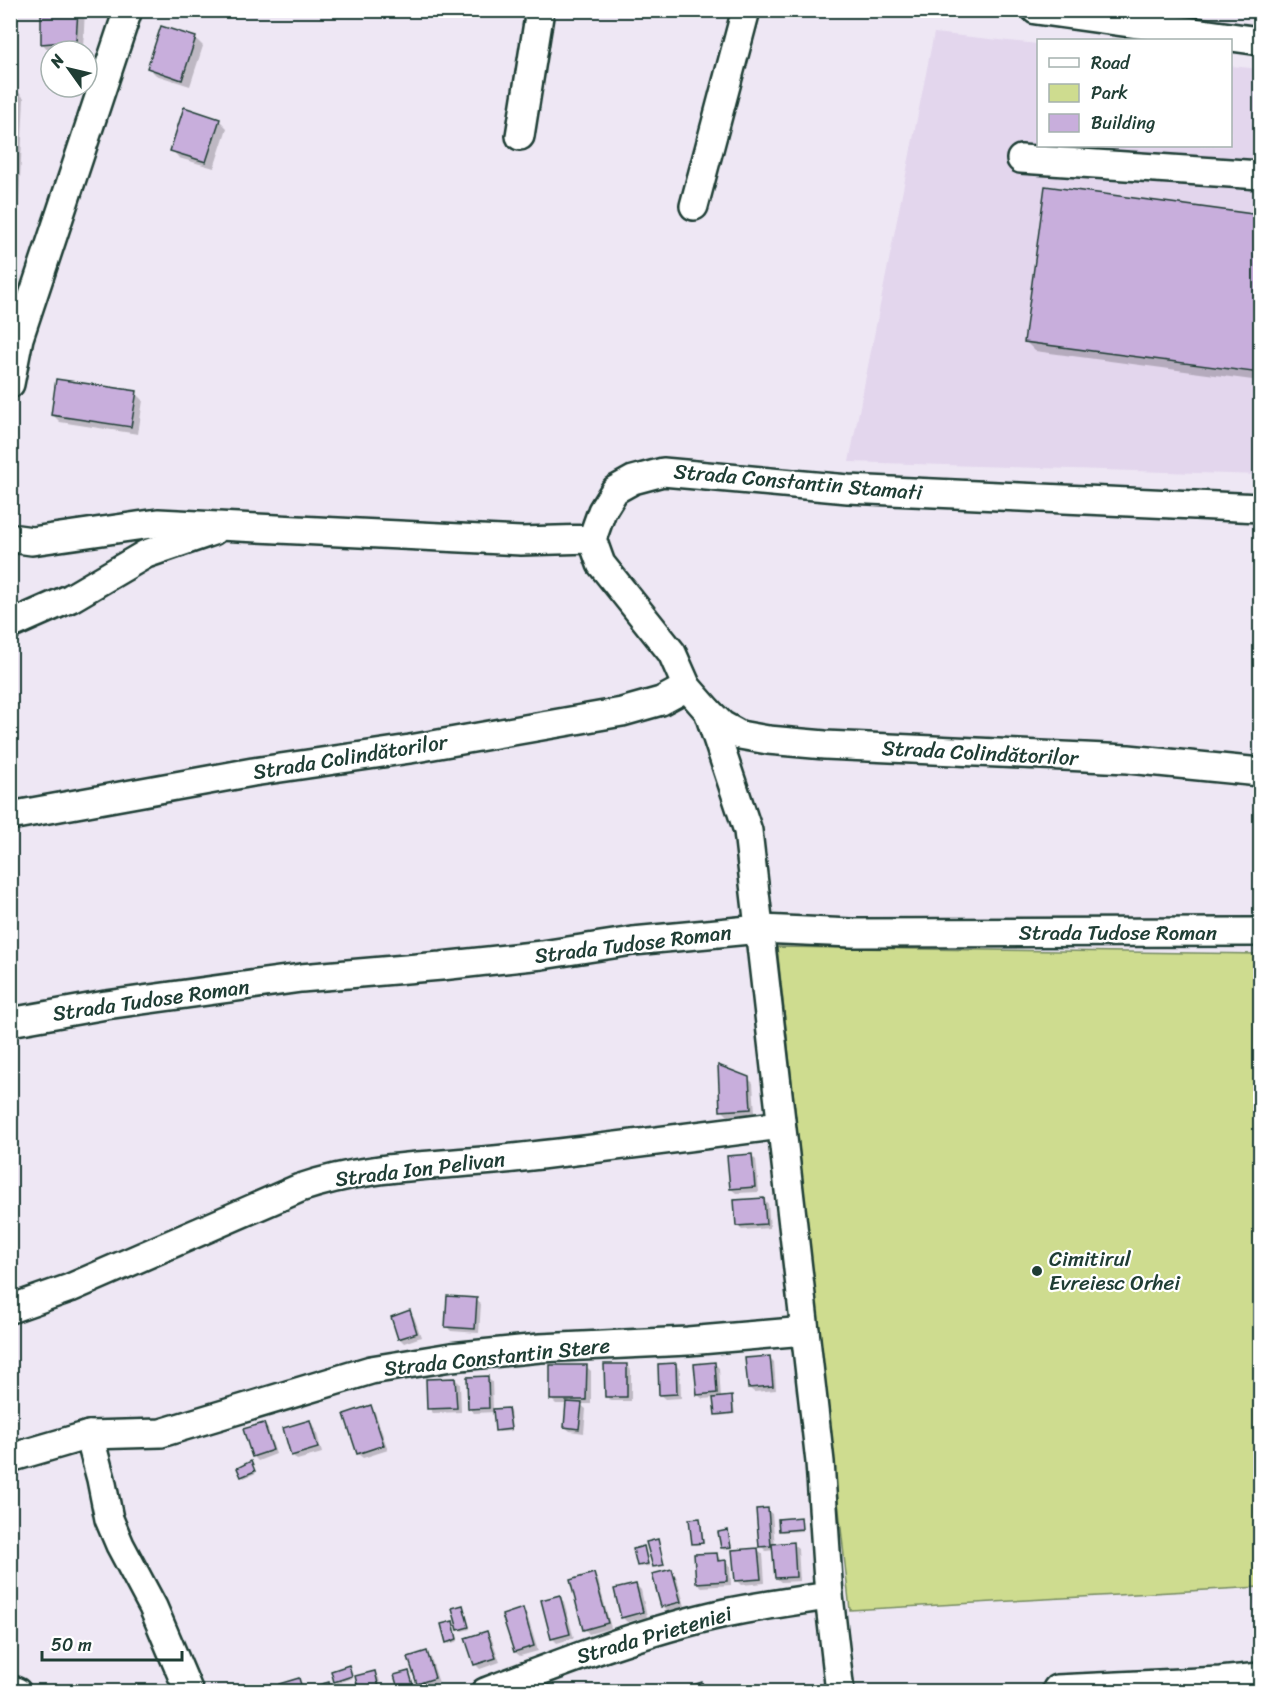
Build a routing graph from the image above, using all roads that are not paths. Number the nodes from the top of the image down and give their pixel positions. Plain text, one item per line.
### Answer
1 (128, 10) edge
2 (540, 10) edge
3 (746, 10) edge
4 (1036, 10) edge
5 (1260, 41) edge
6 (520, 136) dead end
7 (1021, 159) dead end
8 (1260, 176) edge
9 (694, 206) dead end
10 (15, 338) edge
11 (10, 384) edge
12 (1260, 508) edge
13 (226, 526) junction
14 (10, 538) edge
15 (592, 539) junction
16 (10, 625) edge
17 (687, 687) junction
18 (708, 711) junction
19 (1260, 772) edge
20 (10, 816) edge
21 (760, 929) junction
22 (1260, 932) edge
23 (10, 1022) edge
24 (781, 1125) junction
25 (10, 1309) edge
26 (806, 1331) junction
27 (89, 1436) junction
28 (10, 1458) edge
29 (829, 1596) junction
30 (1260, 1677) edge
31 (1220, 1686) edge
32 (10, 1689) edge
33 (1057, 1689) dead end
34 (17, 1692) edge
35 (189, 1692) edge
36 (484, 1692) edge
37 (840, 1692) edge

1 - 10 street
2 - 6 street
3 - 9 street
4 - 5 street
7 - 8 street
10 - 11 street
12 - 15 street, Strada Constantin Stamati
13 - 14 street
13 - 15 street
13 - 16 street
15 - 17 street
17 - 18 street
17 - 20 street, Strada Colindătorilor
18 - 19 street, Strada Colindătorilor
18 - 21 street
21 - 22 street, Strada Tudose Roman
21 - 23 street, Strada Tudose Roman
21 - 24 street
24 - 25 street, Strada Ion Pelivan
24 - 26 street
26 - 27 street, Strada Constantin Stere
26 - 29 street
27 - 28 street, Strada Constantin Stere
27 - 35 street
29 - 36 street, Strada Prieteniei
29 - 37 street
30 - 31 street
31 - 33 street
32 - 34 street

